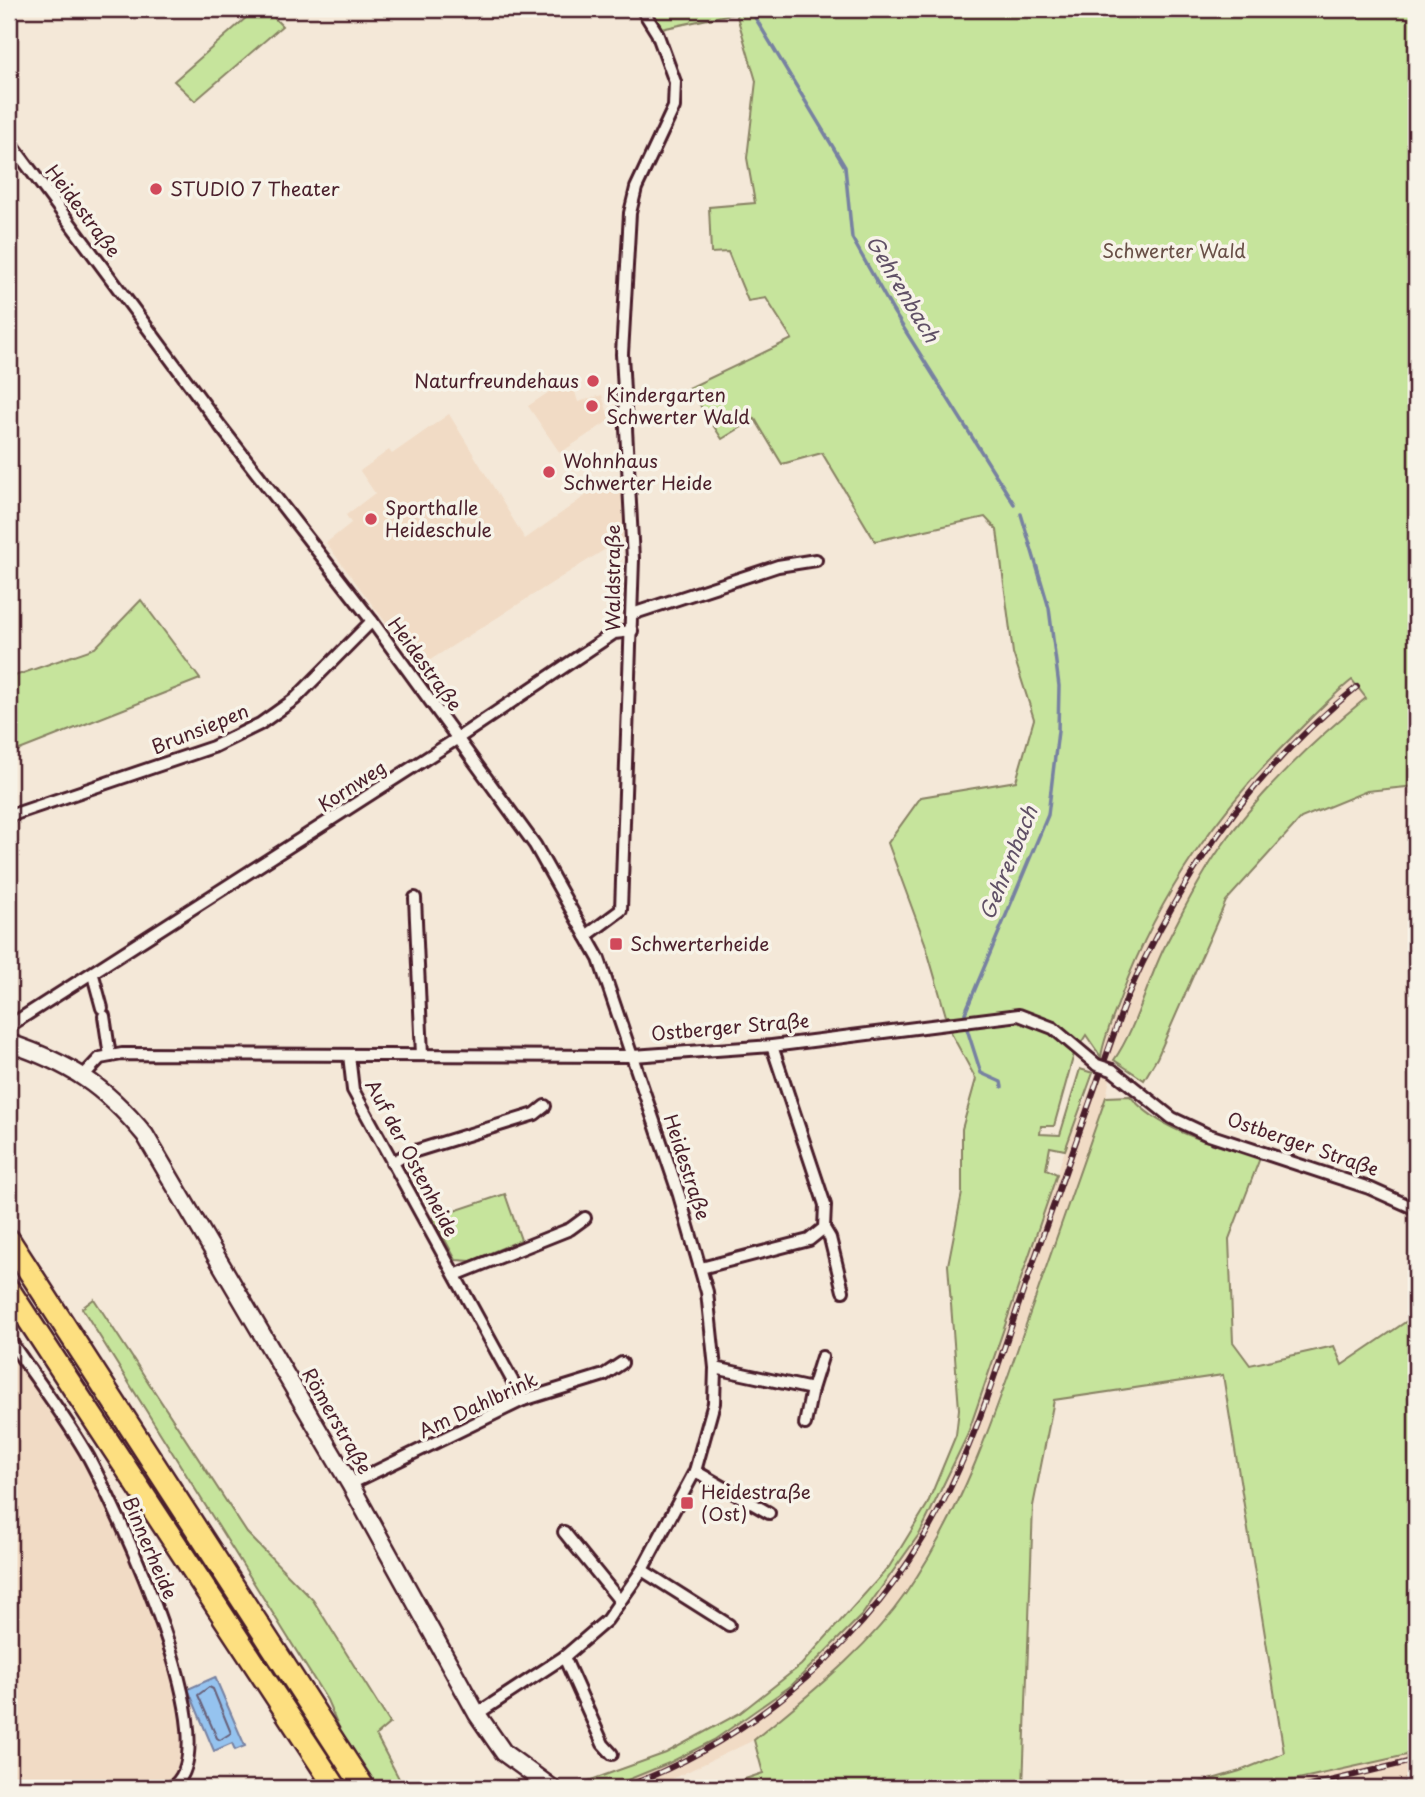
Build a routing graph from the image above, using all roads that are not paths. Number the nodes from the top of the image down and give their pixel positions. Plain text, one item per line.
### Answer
1 (642, 9) edge
2 (9, 141) edge
3 (816, 560) dead end
4 (632, 614) junction
5 (372, 621) junction
6 (632, 631) junction
7 (458, 738) junction
8 (9, 816) edge
9 (415, 898) dead end
10 (586, 936) junction
11 (93, 975) junction
12 (9, 1026) edge
13 (9, 1043) edge
14 (772, 1046) junction
15 (349, 1055) junction
16 (422, 1055) junction
17 (110, 1056) junction
18 (633, 1056) junction
19 (83, 1075) junction
20 (545, 1106) dead end
21 (393, 1163) junction
22 (1416, 1209) edge
23 (585, 1217) dead end
24 (824, 1227) junction
25 (9, 1240) edge
26 (701, 1268) junction
27 (455, 1275) junction
28 (9, 1290) edge
29 (842, 1291) dead end
30 (9, 1339) edge
31 (822, 1357) dead end
32 (622, 1363) dead end
33 (715, 1368) junction
34 (812, 1389) junction
35 (523, 1400) junction
36 (806, 1424) dead end
37 (695, 1471) junction
38 (350, 1485) junction
39 (769, 1513) dead end
40 (564, 1532) dead end
41 (642, 1570) junction
42 (620, 1601) junction
43 (729, 1625) dead end
44 (564, 1657) junction
45 (477, 1714) junction
46 (612, 1754) dead end
47 (170, 1788) edge
48 (336, 1788) edge
49 (364, 1788) edge
50 (552, 1788) edge

1 - 4 street, Waldstraße
2 - 5 street, Heidestraße
3 - 4 street
4 - 6 street, Waldstraße
5 - 7 street, Heidestraße
5 - 8 street, Brunsiepen
6 - 7 street, Kornweg
6 - 10 street, Waldstraße
7 - 10 street, Heidestraße
7 - 11 street, Kornweg
9 - 16 street
10 - 18 street, Heidestraße
11 - 12 street, Kornweg
11 - 17 street
13 - 19 street
14 - 18 street, Ostberger Straße
14 - 22 street, Ostberger Straße, bridge
14 - 24 street
15 - 16 street, Ostberger Straße
15 - 17 street, Ostberger Straße
15 - 21 street, Auf der Ostenheide
16 - 18 street, Ostberger Straße
17 - 19 street
18 - 26 street, Heidestraße
19 - 38 street, Römerstraße
20 - 21 street
21 - 27 street, Auf der Ostenheide
23 - 27 street
24 - 26 street
24 - 29 street
25 - 49 highway
26 - 33 street, Heidestraße
27 - 35 street, Auf der Ostenheide
28 - 48 highway
30 - 47 street, Binnerheide
31 - 34 street
32 - 35 street, Am Dahlbrink
33 - 34 street
33 - 37 street, Heidestraße
34 - 36 street
35 - 38 street, Am Dahlbrink
37 - 39 street
37 - 41 street, Heidestraße
38 - 45 street, Römerstraße
40 - 42 street
41 - 42 street, Heidestraße
41 - 43 street
42 - 44 street, Heidestraße
44 - 45 street, Heidestraße
44 - 46 street
45 - 50 street, Römerstraße

